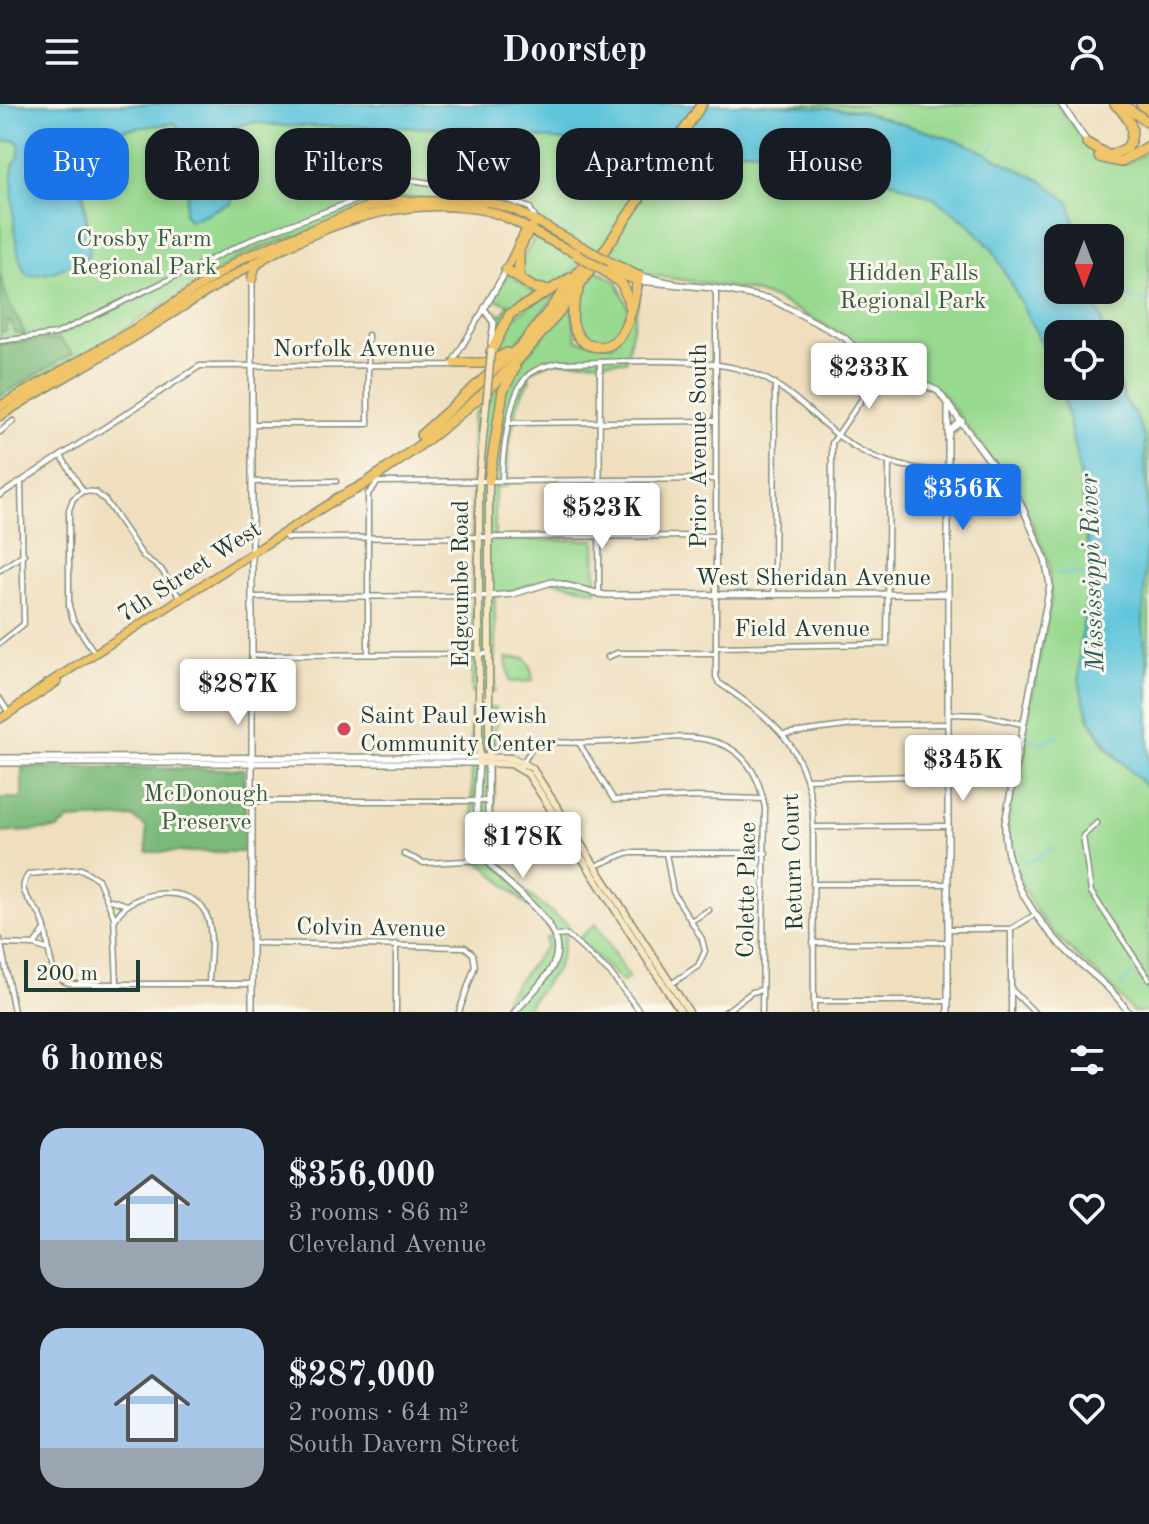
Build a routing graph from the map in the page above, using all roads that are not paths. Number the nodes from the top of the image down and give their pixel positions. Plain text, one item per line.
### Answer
1 (696, 104) edge
2 (702, 104) edge
3 (1061, 104) edge
4 (1115, 104) edge
5 (1122, 104) edge
6 (1131, 104) edge
7 (1141, 104) edge
8 (1149, 106) edge
9 (1149, 120) edge
10 (1087, 143) junction
11 (1149, 146) edge
12 (306, 218) junction
13 (533, 225) junction
14 (312, 233) junction
15 (600, 248) junction
16 (578, 251) joint
17 (519, 252) junction
18 (271, 254) junction
19 (245, 262) junction
20 (606, 266) junction
21 (506, 270) junction
22 (586, 270) junction
23 (230, 275) junction
24 (519, 275) junction
25 (639, 279) junction
26 (252, 282) junction
27 (713, 288) junction
28 (553, 289) junction
29 (484, 309) junction
30 (631, 311) junction
31 (368, 335) dead end
32 (0, 341) edge
33 (525, 346) junction
34 (491, 352) junction
35 (455, 363) junction
36 (600, 363) junction
37 (716, 364) junction
38 (252, 367) junction
39 (368, 367) junction
40 (880, 372) junction
41 (775, 383) junction
42 (949, 402) junction
43 (0, 406) edge
44 (0, 416) edge
45 (13, 421) dead end
46 (715, 421) junction
47 (962, 421) junction
48 (600, 422) junction
49 (511, 423) junction
50 (252, 424) junction
51 (0, 432) edge
52 (836, 434) junction
53 (948, 438) junction
54 (60, 456) junction
55 (889, 463) junction
56 (948, 471) junction
57 (600, 479) junction
58 (716, 479) junction
59 (484, 480) junction
60 (502, 480) junction
61 (336, 481) dead end
62 (21, 482) junction
63 (252, 482) junction
64 (83, 491) junction
65 (0, 495) edge
66 (338, 498) joint
67 (283, 534) junction
68 (716, 536) junction
69 (479, 537) junction
70 (489, 537) junction
71 (600, 537) junction
72 (368, 538) junction
73 (24, 554) junction
74 (252, 554) junction
75 (0, 570) edge
76 (831, 594) junction
77 (889, 594) junction
78 (948, 594) junction
79 (599, 595) junction
80 (716, 595) junction
81 (774, 595) junction
82 (478, 596) junction
83 (489, 596) junction
84 (252, 597) junction
85 (368, 597) junction
86 (182, 600) junction
87 (0, 643) edge
88 (716, 650) junction
89 (368, 654) junction
90 (478, 654) junction
91 (489, 654) junction
92 (252, 655) junction
93 (96, 656) junction
94 (608, 657) dead end
95 (0, 699) edge
96 (9, 713) junction
97 (948, 714) junction
98 (0, 719) edge
99 (948, 724) junction
100 (1022, 724) junction
101 (784, 734) junction
102 (579, 743) junction
103 (489, 759) junction
104 (252, 760) junction
105 (480, 760) junction
106 (0, 761) edge
107 (522, 764) junction
108 (948, 775) junction
109 (807, 779) junction
110 (764, 799) junction
111 (252, 801) junction
112 (479, 801) junction
113 (488, 801) junction
114 (1097, 823) dead end
115 (565, 826) junction
116 (948, 826) junction
117 (813, 827) junction
118 (479, 830) junction
119 (488, 830) junction
120 (666, 853) junction
121 (766, 853) junction
122 (404, 854) dead end
123 (488, 860) junction
124 (593, 868) junction
125 (813, 884) junction
126 (948, 884) junction
127 (108, 899) junction
128 (127, 905) junction
129 (709, 910) dead end
130 (1036, 914) junction
131 (691, 921) junction
132 (114, 922) junction
133 (45, 927) junction
134 (948, 929) junction
135 (1011, 929) junction
136 (556, 936) junction
137 (948, 942) junction
138 (1, 943) edge
139 (252, 943) junction
140 (813, 943) junction
141 (396, 944) junction
142 (34, 945) junction
143 (49, 950) junction
144 (1149, 979) edge
145 (117, 984) junction
146 (209, 984) junction
147 (252, 984) junction
148 (668, 986) junction
149 (1011, 989) junction
150 (762, 990) junction
151 (814, 1001) junction
152 (948, 1001) junction
153 (14, 1012) edge
154 (252, 1012) edge
155 (396, 1012) edge
156 (459, 1012) edge
157 (515, 1012) edge
158 (640, 1012) edge
159 (681, 1012) edge
160 (689, 1012) edge
161 (725, 1012) edge
162 (762, 1012) edge
163 (814, 1012) edge
164 (948, 1012) edge
165 (1011, 1012) edge
166 (1034, 1012) edge
167 (1128, 1012) edge

1 - 15 highway
2 - 15 highway
3 - 10 street
4 - 10 highway
5 - 9 highway
6 - 9 highway
7 - 8 highway
10 - 11 highway
12 - 13 street
12 - 14 street
12 - 32 street
13 - 14 highway
13 - 16 highway
13 - 17 main road
13 - 21 main road
14 - 18 highway
14 - 19 highway
15 - 22 highway
16 - 20 highway, bridge
17 - 21 street
17 - 24 highway
18 - 19 highway
18 - 26 highway
19 - 23 highway
19 - 26 street
19 - 43 highway
20 - 25 highway
20 - 30 highway
21 - 24 highway
21 - 29 street
22 - 28 highway
22 - 30 highway
22 - 33 highway
23 - 26 highway
23 - 44 highway
24 - 28 highway
25 - 27 street
25 - 30 highway
26 - 38 street
27 - 37 street, Prior Avenue South
27 - 40 street
28 - 34 highway
29 - 34 street, Edgcumbe Road
29 - 35 street
31 - 39 street
33 - 35 highway
33 - 59 highway
33 - 66 highway
34 - 59 main road, Edgcumbe Road, bridge
35 - 39 street, Norfolk Avenue
36 - 37 street
36 - 48 street
36 - 49 street
37 - 41 street
37 - 46 street, Prior Avenue South
38 - 39 street, Norfolk Avenue
38 - 50 street
38 - 54 street, Norfolk Avenue
39 - 50 street
40 - 42 street
40 - 52 street
41 - 52 street
41 - 81 street
42 - 47 street
42 - 53 street
45 - 51 street
46 - 48 street
46 - 58 street, Prior Avenue South
47 - 53 street
47 - 100 street
48 - 49 street
48 - 57 street
49 - 60 street
50 - 63 street
52 - 55 street
52 - 76 street
53 - 56 street
54 - 62 street, Norfolk Avenue
54 - 64 street
55 - 56 street
55 - 77 street
56 - 78 street
57 - 58 street
57 - 60 street
57 - 71 street
58 - 68 street, Prior Avenue South
59 - 60 street
59 - 69 main road, Edgcumbe Road
59 - 70 main road, Edgcumbe Road
59 - 72 street
61 - 63 street
62 - 65 street, Norfolk Avenue
62 - 73 street
63 - 74 street
64 - 86 street
64 - 93 street
66 - 67 main road, 7th Street West
67 - 72 street
67 - 74 main road, 7th Street West
68 - 71 street
68 - 80 street, Prior Avenue South
69 - 70 street
69 - 72 street
69 - 82 main road, Edgcumbe Road
70 - 71 street
70 - 83 main road, Edgcumbe Road
71 - 79 street
72 - 85 street
73 - 75 street
73 - 87 street
74 - 84 street
74 - 86 main road, 7th Street West
76 - 77 street, West Sheridan Avenue
76 - 81 street, West Sheridan Avenue
77 - 78 street, West Sheridan Avenue
77 - 88 street, Field Avenue
78 - 97 street
79 - 80 street, West Sheridan Avenue
79 - 83 street, West Sheridan Avenue
80 - 81 street, West Sheridan Avenue
80 - 88 street, Prior Avenue South
82 - 83 street, West Sheridan Avenue
82 - 85 street, West Sheridan Avenue
82 - 90 main road, Edgcumbe Road
83 - 91 main road, Edgcumbe Road
84 - 85 street, West Sheridan Avenue
84 - 92 street
85 - 89 street
86 - 93 main road, 7th Street West
88 - 94 street, Field Avenue
88 - 101 street, Return Court
89 - 90 street
89 - 92 street
90 - 91 street
90 - 105 main road, Edgcumbe Road
91 - 103 main road, Edgcumbe Road
92 - 104 street
93 - 96 main road, 7th Street West
95 - 96 street
96 - 98 main road, 7th Street West
97 - 99 street
97 - 100 street
99 - 101 street
99 - 108 street
100 - 130 street
101 - 109 street, Return Court
102 - 107 street
102 - 110 street, Colette Place
102 - 110 street
103 - 105 main road
103 - 107 main road
103 - 113 street, Edgcumbe Road
104 - 105 street
104 - 106 street
104 - 111 street
105 - 112 street, Edgcumbe Road
107 - 115 main road
108 - 109 street
108 - 116 street
109 - 117 street, Return Court
110 - 121 street, Colette Place
111 - 112 street
111 - 139 street
112 - 113 street
112 - 118 street, Edgcumbe Road
113 - 119 street, Edgcumbe Road
114 - 144 street
115 - 119 street
115 - 124 main road
116 - 117 street
116 - 126 street
117 - 125 street, Return Court
118 - 119 street
118 - 123 street, Edgcumbe Road
119 - 123 street, Edgcumbe Road
120 - 121 street
120 - 124 street
120 - 131 street
121 - 150 street, Colette Place
122 - 123 street
123 - 136 street, Edgcumbe Road
124 - 148 main road
125 - 126 street
125 - 140 street, Return Court
126 - 134 street
127 - 128 street
127 - 132 street
127 - 133 street
128 - 132 street
128 - 146 street
129 - 131 street
130 - 135 street
130 - 167 street
131 - 148 street
132 - 145 street
133 - 142 street
133 - 143 street
134 - 135 street
134 - 137 street
135 - 149 street
136 - 157 street
136 - 158 street
137 - 140 street
137 - 152 street
138 - 142 street
138 - 153 street
139 - 141 street, Colvin Avenue
139 - 147 street
140 - 151 street, Return Court
141 - 155 street
141 - 156 street, Colvin Avenue
142 - 143 street
143 - 145 street
145 - 146 street
146 - 147 street
147 - 154 street
148 - 159 main road
148 - 160 main road
149 - 165 street
149 - 166 street
150 - 161 street
150 - 162 street, Colette Place
151 - 152 street
151 - 163 street, Return Court
152 - 164 street

